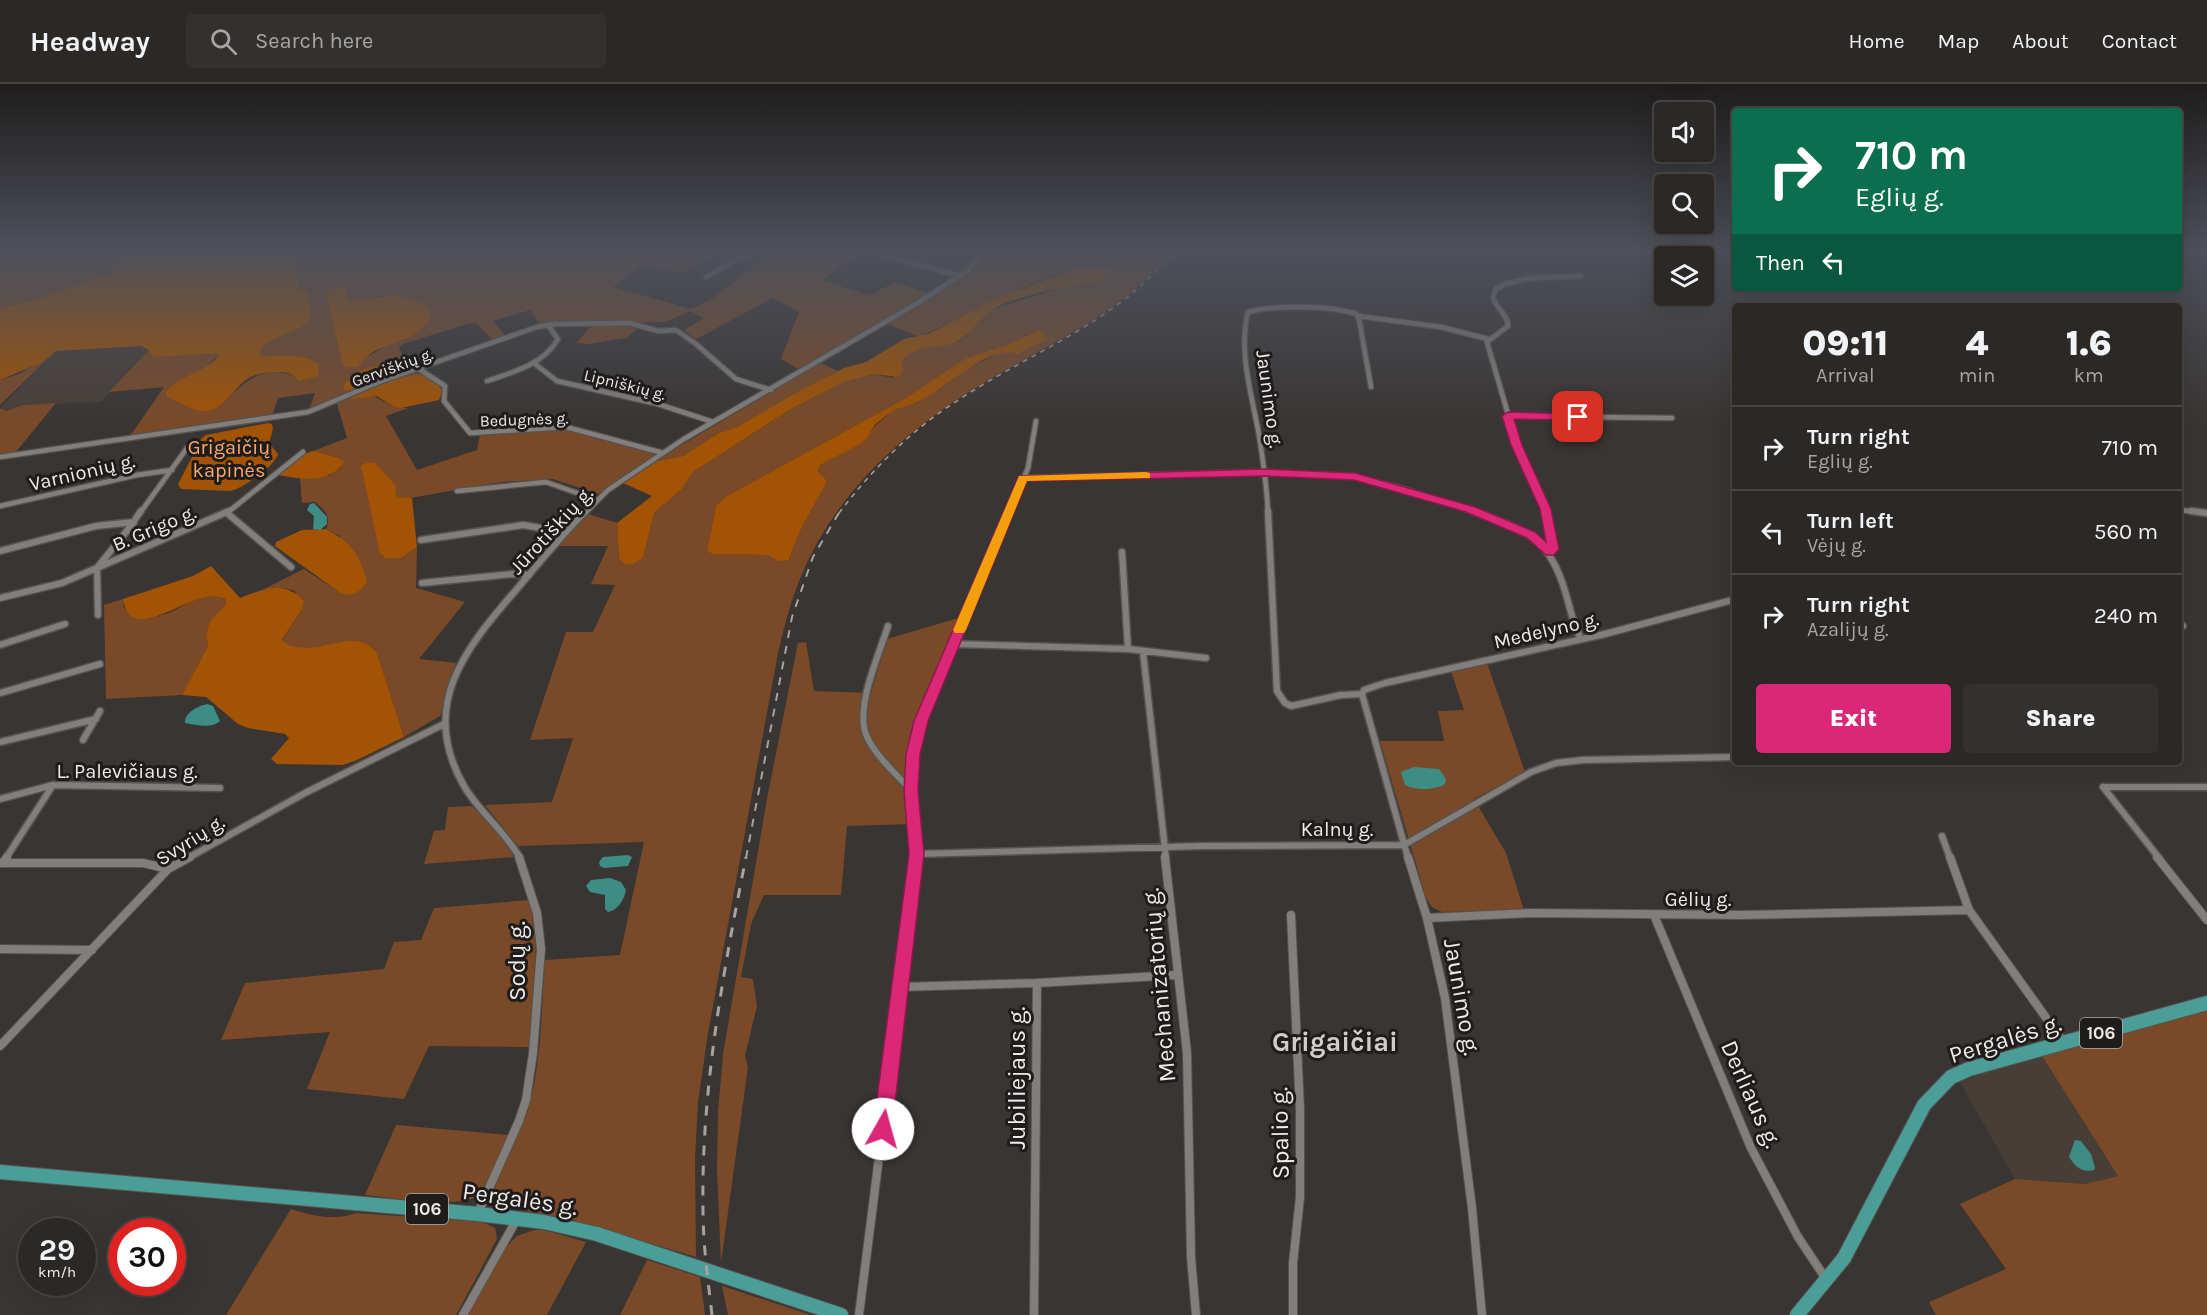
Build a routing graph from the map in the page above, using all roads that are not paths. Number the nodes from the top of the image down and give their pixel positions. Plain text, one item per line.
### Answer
1 (907, 308) edge
2 (1265, 308) edge
3 (1283, 308) edge
4 (1500, 308) edge
5 (1358, 316) junction
6 (548, 325) junction
7 (1488, 339) junction
8 (535, 364) junction
9 (418, 369) junction
10 (487, 381) dead end
11 (1371, 387) dead end
12 (771, 390) junction
13 (1508, 416) junction
14 (1672, 418) dead end
15 (1036, 421) dead end
16 (713, 422) junction
17 (187, 448) dead end
18 (303, 452) dead end
19 (663, 453) junction
20 (0, 458) edge
21 (172, 470) junction
22 (1264, 472) junction
23 (1023, 478) junction
24 (457, 491) dead end
25 (597, 500) junction
26 (0, 506) edge
27 (2182, 510) edge
28 (226, 513) junction
29 (2207, 513) edge
30 (135, 520) junction
31 (565, 532) junction
32 (421, 540) dead end
33 (0, 551) edge
34 (1122, 552) dead end
35 (1550, 553) junction
36 (291, 567) dead end
37 (97, 568) junction
38 (529, 575) junction
39 (422, 583) dead end
40 (0, 598) edge
41 (1732, 600) edge
42 (98, 615) dead end
43 (65, 624) dead end
44 (888, 626) dead end
45 (1581, 639) junction
46 (954, 644) junction
47 (0, 645) edge
48 (1128, 649) junction
49 (1143, 652) junction
50 (1206, 658) dead end
51 (100, 664) dead end
52 (1363, 692) junction
53 (0, 693) edge
54 (100, 711) dead end
55 (96, 719) junction
56 (444, 724) junction
57 (83, 740) dead end
58 (0, 742) edge
59 (1732, 757) edge
60 (53, 786) junction
61 (2207, 787) edge
62 (220, 788) dead end
63 (911, 791) junction
64 (0, 799) edge
65 (1942, 836) dead end
66 (1404, 845) junction
67 (1166, 847) junction
68 (916, 854) junction
69 (1, 863) edge
70 (168, 869) junction
71 (1969, 910) junction
72 (1291, 915) dead end
73 (1654, 915) junction
74 (1427, 918) junction
75 (2207, 920) edge
76 (0, 949) edge
77 (92, 950) junction
78 (1177, 975) junction
79 (1037, 983) junction
80 (900, 987) junction
81 (2207, 1003) edge
82 (2065, 1044) junction
83 (0, 1046) edge
84 (0, 1172) edge
85 (478, 1214) junction
86 (517, 1218) junction
87 (1828, 1281) junction
88 (463, 1315) edge
89 (841, 1315) edge
90 (859, 1315) edge
91 (1034, 1315) edge
92 (1196, 1315) edge
93 (1293, 1315) edge
94 (1482, 1315) edge
95 (1797, 1315) edge

1 - 12 street, Jūrotiškių g.
2 - 22 street, Jaunimo g.
3 - 5 street, Jaunimo g.
4 - 7 street
5 - 7 street
5 - 11 street
6 - 8 street
6 - 9 street, Gerviškių g.
6 - 12 street, Gerviškių g.
7 - 13 street
8 - 10 street
8 - 16 street, Lipniškių g.
9 - 19 street, Bedugnės g.
9 - 20 street, Gerviškių g.
12 - 16 street, Jūrotiškių g.
13 - 14 street
13 - 35 street
15 - 23 street
16 - 19 street, Jūrotiškių g.
17 - 21 street
18 - 28 street, B. Grigo g.
19 - 25 street, Jūrotiškių g.
21 - 26 street, Varnionių g.
21 - 30 street
22 - 23 street
22 - 35 street
22 - 52 street, Jaunimo g.
23 - 46 street
24 - 25 street
25 - 31 street, Jūrotiškių g.
27 - 29 street
28 - 36 street
28 - 37 street, B. Grigo g.
30 - 33 street
30 - 37 street
31 - 32 street
31 - 38 street, Jūrotiškių g.
34 - 48 street
35 - 45 street
37 - 40 street, B. Grigo g.
37 - 42 street
38 - 39 street
38 - 56 street, Jūrotiškių g.
41 - 45 street, Medelyno g.
43 - 47 street
44 - 63 street
45 - 52 street, Medelyno g.
46 - 48 street
46 - 63 street
48 - 49 street
49 - 50 street
49 - 67 street, Mechanizatorių g.
51 - 53 street
52 - 66 street, Jaunimo g.
54 - 55 street
55 - 57 street
55 - 58 street
56 - 70 street, Svyrių g.
56 - 85 street, Sodų g.
59 - 66 street, Kalnų g.
60 - 62 street, L. Palevičiaus g.
60 - 64 street, L. Palevičiaus g.
60 - 69 street
61 - 75 street
63 - 68 street
65 - 71 street
66 - 67 street, Kalnų g.
66 - 74 street, Jaunimo g.
67 - 68 street, Kalnų g.
67 - 78 street, Mechanizatorių g.
68 - 80 street
69 - 70 street
70 - 77 street, Svyrių g.
71 - 73 street, Gėlių g.
71 - 82 street
72 - 93 street, Spalio g.
73 - 74 street, Gėlių g.
73 - 87 street, Derliaus g.
74 - 94 street, Jaunimo g.
76 - 77 street
77 - 83 street, Svyrių g.
78 - 79 street, Jubiliejaus g.
78 - 92 street, Mechanizatorių g.
79 - 80 street
79 - 91 street, Jubiliejaus g.
80 - 90 street
81 - 82 main road, Pergalės g. / 106
82 - 87 main road, Pergalės g. / 106
84 - 85 main road, Pergalės g. / 106
85 - 86 main road, Pergalės g. / 106
86 - 88 street
86 - 89 main road, Pergalės g. / 106
87 - 95 main road, Pergalės g. / 106

